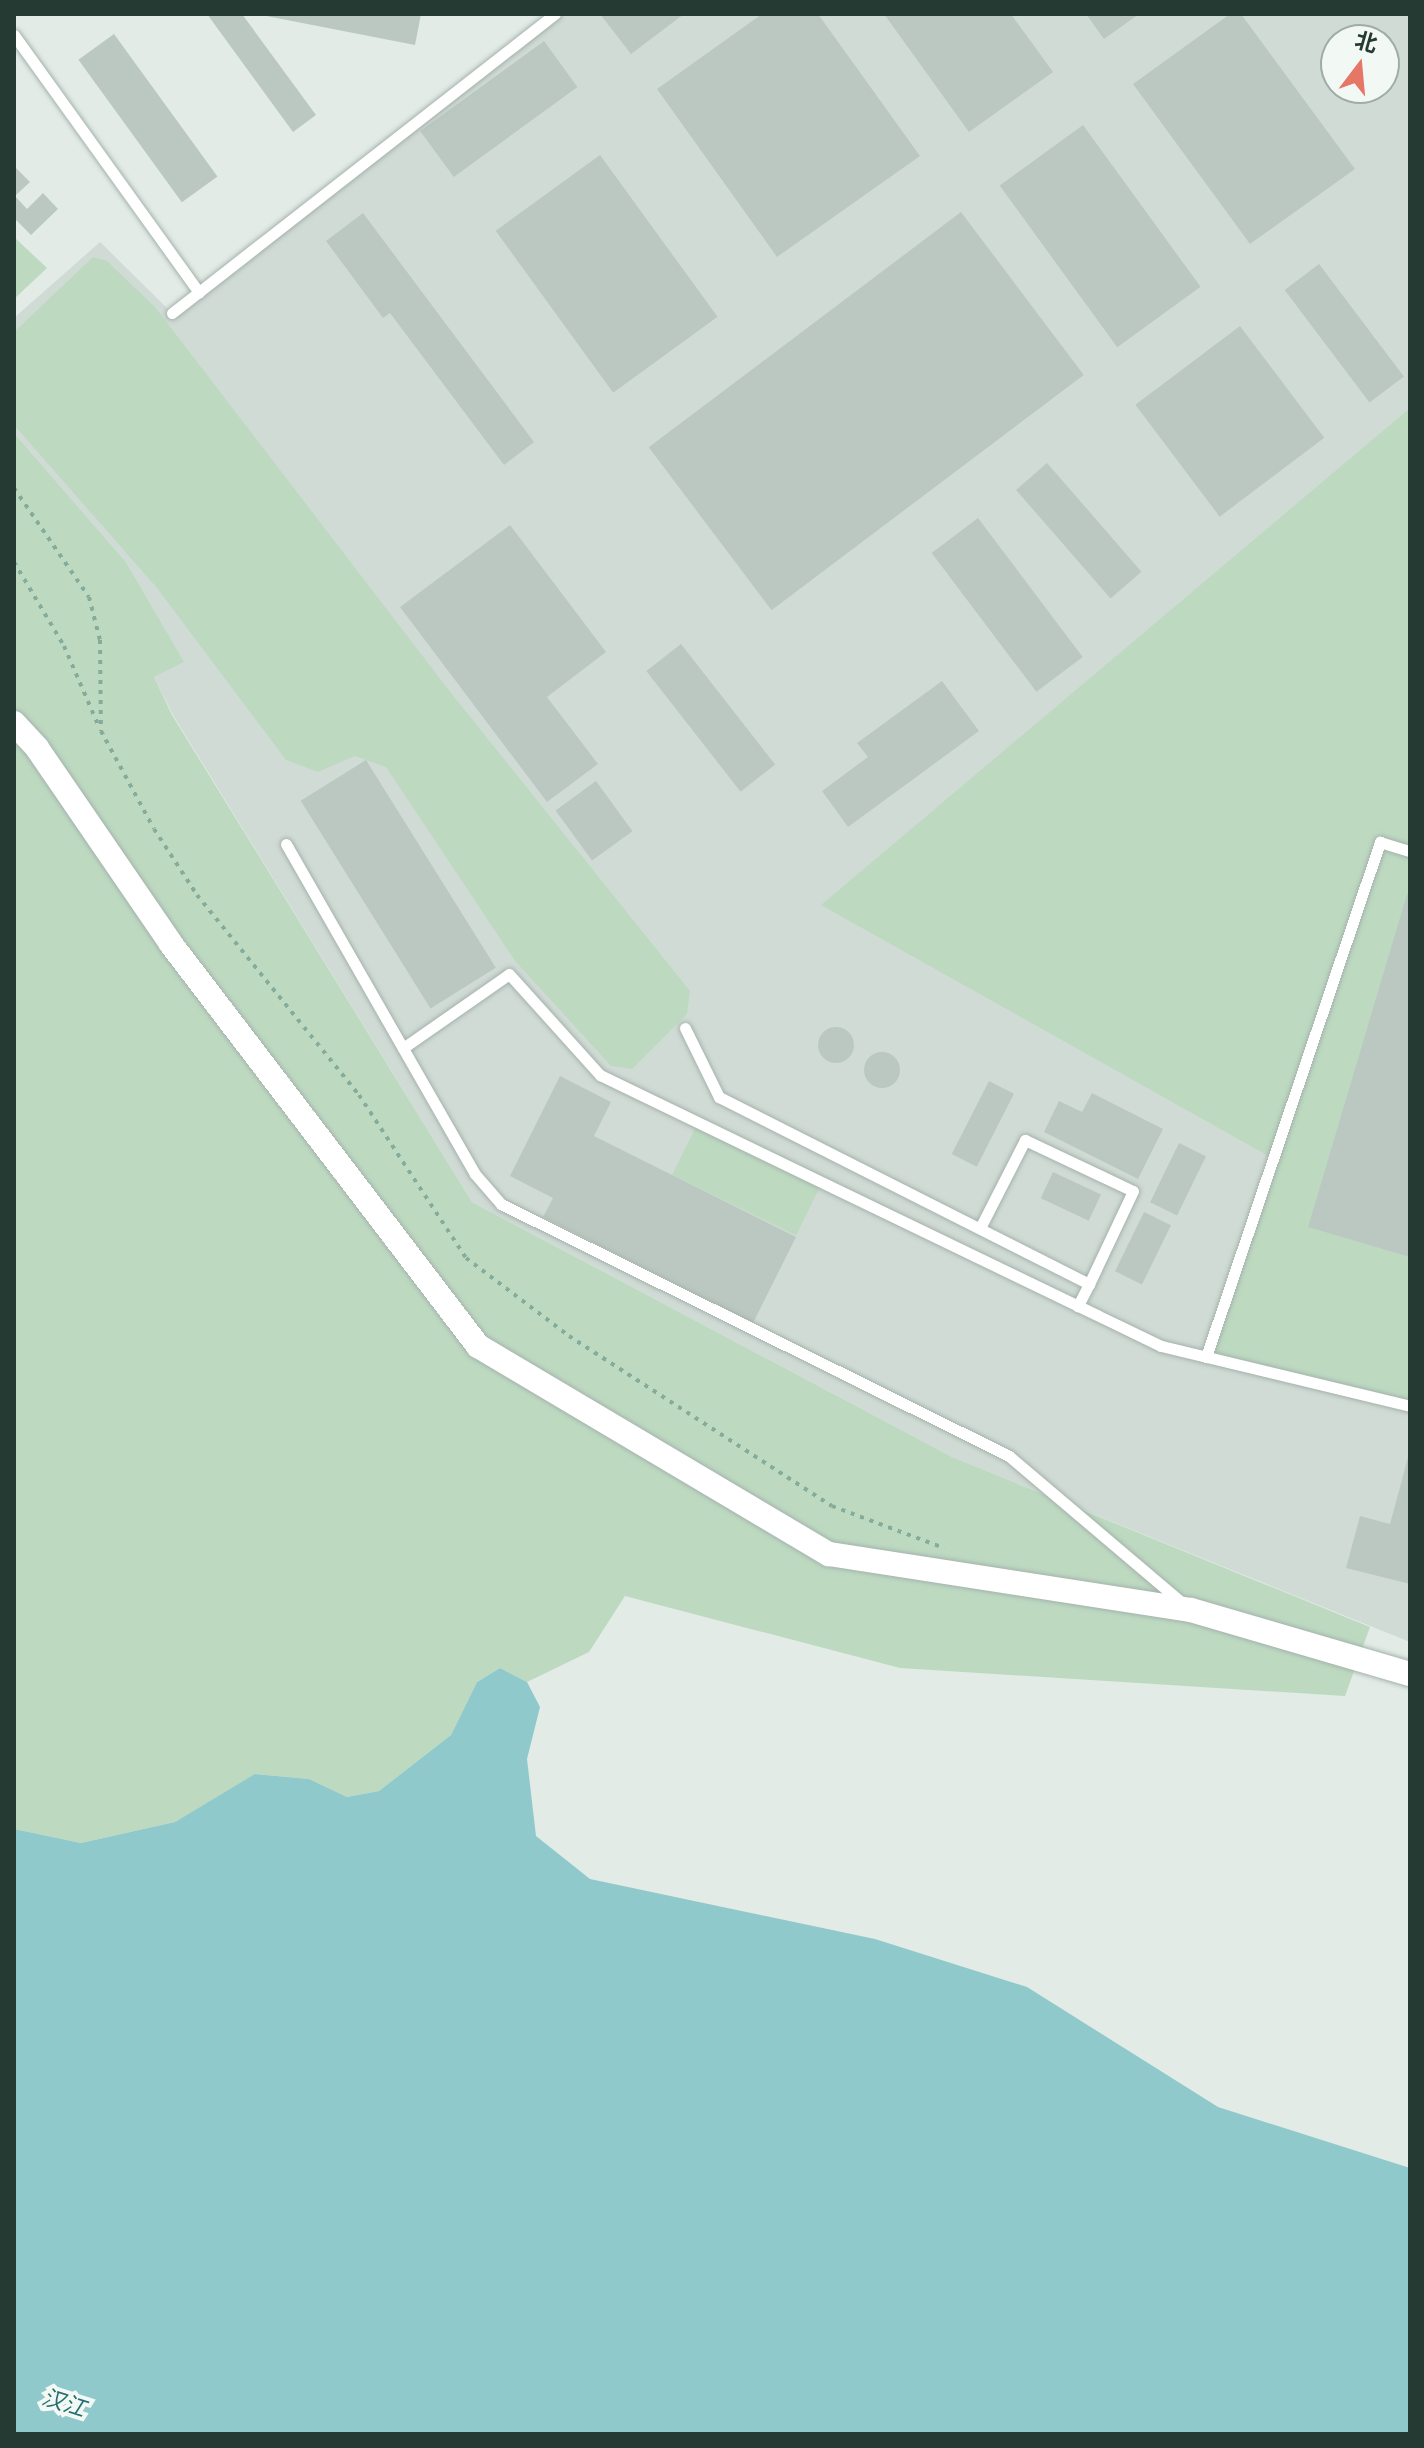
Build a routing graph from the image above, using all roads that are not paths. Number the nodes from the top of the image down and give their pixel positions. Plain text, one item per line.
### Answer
1 (555, 14) edge
2 (14, 35) edge
3 (199, 292) dead end
4 (172, 313) dead end
5 (14, 723) edge
6 (286, 844) dead end
7 (1410, 851) edge
8 (685, 1028) dead end
9 (403, 1048) junction
10 (980, 1228) junction
11 (1089, 1284) junction
12 (1078, 1306) junction
13 (1206, 1357) junction
14 (1410, 1406) edge
15 (1191, 1610) junction
16 (1410, 1674) edge

1 - 4 lane
2 - 3 lane
5 - 15 street
6 - 9 lane
7 - 13 lane
8 - 10 lane
9 - 12 lane
9 - 15 lane
10 - 11 lane
10 - 11 lane
11 - 12 lane
12 - 13 lane
13 - 14 lane
15 - 16 street

